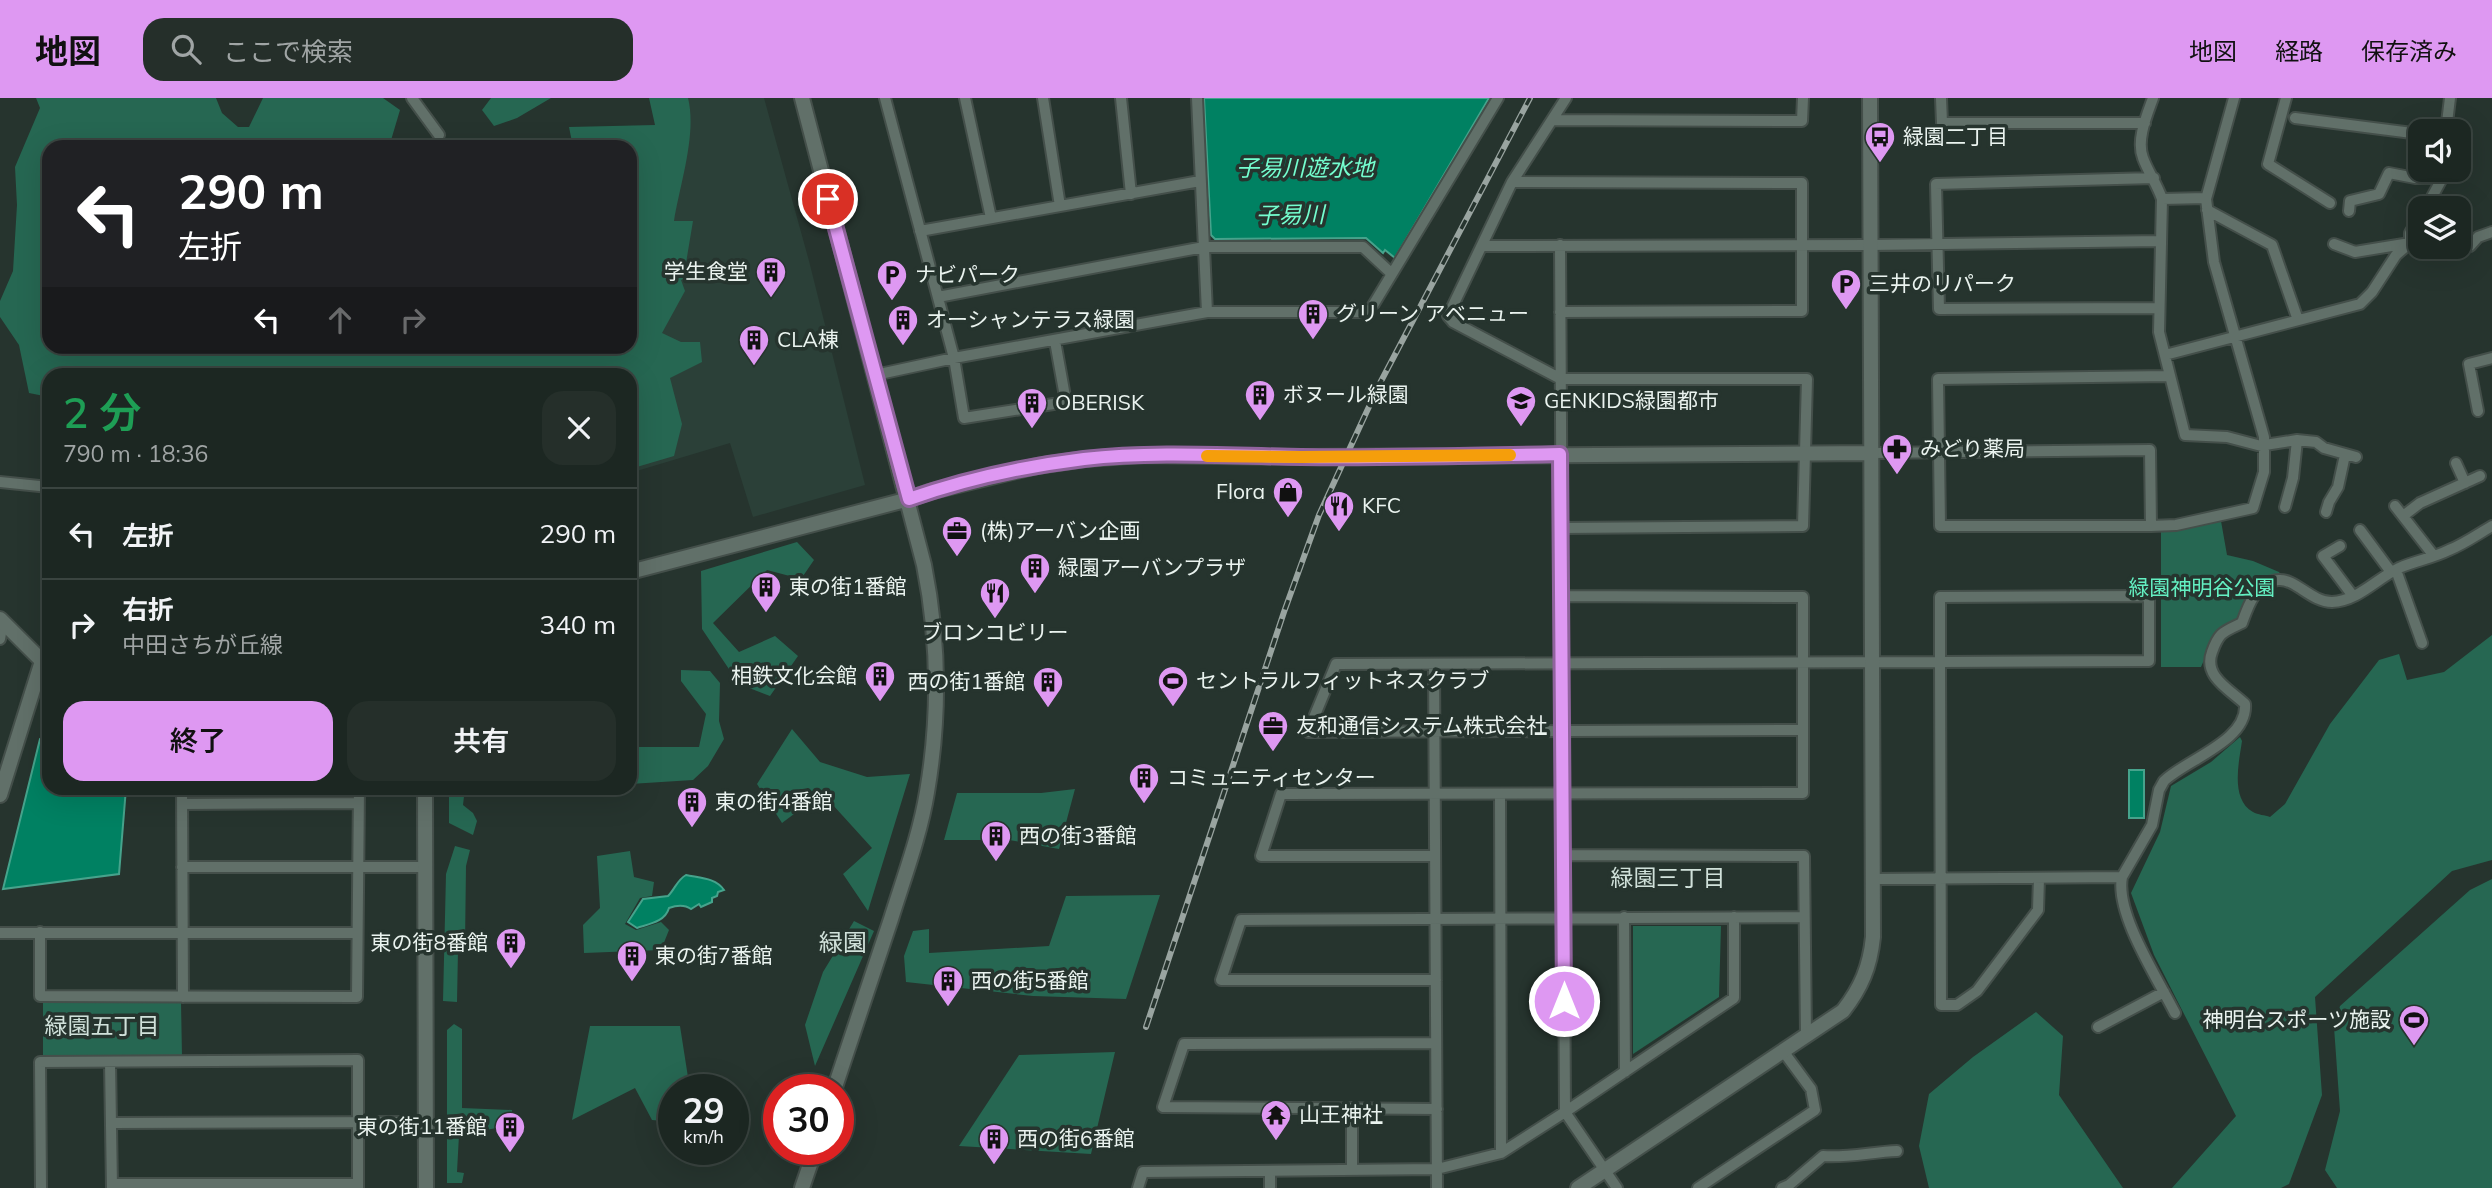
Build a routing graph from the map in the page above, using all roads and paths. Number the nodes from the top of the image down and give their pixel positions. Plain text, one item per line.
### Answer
1 (412, 98) edge
2 (802, 98) edge
3 (885, 98) edge
4 (965, 98) edge
5 (1043, 98) edge
6 (1121, 98) edge
7 (1197, 98) edge
8 (1498, 98) edge
9 (1566, 98) edge
10 (1803, 98) edge
11 (1870, 98) edge
12 (1941, 98) edge
13 (2152, 98) edge
14 (2234, 98) edge
15 (2286, 98) edge
16 (2450, 98) edge
17 (2295, 118) dead end
18 (2447, 119) edge
19 (1552, 120) junction
20 (2145, 123) junction
21 (2408, 132) edge
22 (439, 135) dead end
23 (2408, 177) edge
24 (2154, 178) junction
25 (1200, 181) junction
26 (1512, 182) junction
27 (1131, 194) junction
28 (2162, 199) junction
29 (2330, 203) dead end
30 (2206, 204) junction
31 (1060, 206) junction
32 (2349, 211) dead end
33 (991, 218) junction
34 (920, 231) junction
35 (2492, 232) edge
36 (2160, 242) junction
37 (2334, 244) dead end
38 (2408, 244) edge
39 (1560, 245) junction
40 (1938, 245) junction
41 (2471, 245) edge
42 (1482, 246) junction
43 (1802, 246) junction
44 (1870, 246) junction
45 (1204, 247) junction
46 (2408, 247) edge
47 (1392, 274) junction
48 (938, 297) junction
49 (2159, 308) junction
50 (1207, 312) junction
51 (1560, 312) junction
52 (2298, 320) junction
53 (2235, 337) junction
54 (1055, 341) junction
55 (2165, 355) junction
56 (954, 358) junction
57 (2492, 358) edge
58 (875, 375) junction
59 (2170, 376) junction
60 (1561, 379) junction
61 (2477, 411) dead end
62 (2297, 440) junction
63 (2265, 446) junction
64 (1939, 452) junction
65 (1804, 453) junction
66 (1871, 453) junction
67 (1560, 454) junction
68 (2456, 463) dead end
69 (2480, 476) dead end
70 (0, 482) edge
71 (2465, 483) junction
72 (42, 486) edge
73 (909, 499) junction
74 (2396, 506) dead end
75 (2284, 507) dead end
76 (2326, 512) dead end
77 (2403, 516) junction
78 (2151, 526) junction
79 (2492, 526) edge
80 (1561, 528) junction
81 (2360, 530) dead end
82 (2340, 545) dead end
83 (2434, 555) junction
84 (637, 570) edge
85 (2393, 571) junction
86 (1561, 596) junction
87 (2353, 596) junction
88 (1, 621) edge
89 (0, 639) edge
90 (2421, 643) dead end
91 (42, 657) edge
92 (1940, 662) junction
93 (1561, 663) junction
94 (1803, 663) junction
95 (1871, 663) junction
96 (1434, 664) junction
97 (42, 673) edge
98 (1803, 730) junction
99 (1435, 732) junction
100 (1562, 732) junction
101 (1435, 794) junction
102 (1500, 794) junction
103 (1562, 794) junction
104 (0, 795) edge
105 (182, 795) edge
106 (359, 795) edge
107 (425, 795) edge
108 (359, 803) junction
109 (182, 804) junction
110 (1563, 855) junction
111 (1436, 856) junction
112 (182, 867) junction
113 (358, 867) junction
114 (425, 867) junction
115 (2122, 877) junction
116 (1940, 878) junction
117 (2039, 878) junction
118 (1872, 879) junction
119 (1624, 917) junction
120 (1734, 917) junction
121 (1804, 917) junction
122 (1436, 918) junction
123 (1500, 918) junction
124 (1563, 918) junction
125 (40, 932) junction
126 (182, 932) junction
127 (0, 933) edge
128 (357, 933) junction
129 (1436, 980) junction
130 (2164, 992) junction
131 (183, 997) junction
132 (2175, 1013) dead end
133 (2098, 1027) dead end
134 (1806, 1036) junction
135 (1436, 1043) junction
136 (1783, 1051) junction
137 (110, 1062) junction
138 (1625, 1072) junction
139 (839, 1074) edge
140 (1352, 1108) junction
141 (1437, 1109) junction
142 (1565, 1112) junction
143 (426, 1122) junction
144 (359, 1123) junction
145 (112, 1124) junction
146 (1897, 1151) dead end
147 (1501, 1153) junction
148 (810, 1165) edge
149 (1437, 1169) junction
150 (1352, 1170) junction
151 (1270, 1171) junction
152 (1604, 1171) junction
153 (112, 1186) edge
154 (358, 1186) edge
155 (41, 1188) edge
156 (426, 1188) edge
157 (802, 1188) edge
158 (1138, 1188) edge
159 (1270, 1188) edge
160 (1437, 1188) edge
161 (1578, 1188) edge
162 (1617, 1188) edge
163 (1698, 1188) edge
164 (1782, 1188) edge

1 - 22 street
2 - 58 street
3 - 34 street
4 - 33 street
5 - 31 street
6 - 27 street
7 - 25 street
8 - 47 street
9 - 19 street
10 - 19 street
11 - 44 street
12 - 20 street
13 - 20 street
14 - 30 street
15 - 29 street
16 - 18 street
17 - 21 street
19 - 26 street
20 - 24 street
23 - 32 street
24 - 28 street
24 - 40 street
25 - 27 street
25 - 45 street
26 - 42 street
26 - 43 street
27 - 31 street
28 - 30 street
28 - 36 street
30 - 52 street
30 - 53 street
31 - 33 street
33 - 34 street
34 - 48 street
35 - 41 street
36 - 40 street
36 - 49 street
37 - 38 street
39 - 42 street
39 - 43 street
39 - 51 street
40 - 44 street
40 - 49 street
42 - 60 street
43 - 44 street
43 - 51 street
44 - 66 street
45 - 47 street
45 - 48 street
45 - 50 street
46 - 52 street
47 - 50 street
48 - 56 street
49 - 55 street
50 - 54 street
51 - 60 street
52 - 53 street
53 - 55 street
53 - 63 street
54 - 56 street
54 - 56 street
55 - 59 street
56 - 58 street
57 - 61 street
58 - 73 street
59 - 63 street
59 - 64 street
60 - 65 street
60 - 67 street
62 - 63 street
62 - 75 street
62 - 76 street
63 - 78 street
64 - 66 street
64 - 78 street
64 - 78 street
65 - 66 street
65 - 67 street
65 - 80 street
66 - 95 street
67 - 73 street
67 - 80 street
68 - 71 street
69 - 71 street
70 - 72 street
71 - 77 street
73 - 84 street
73 - 139 street
74 - 77 street
77 - 83 street
79 - 83 street
80 - 86 street
81 - 85 street
82 - 87 street
83 - 85 street
85 - 87 street
85 - 90 street
86 - 93 street
86 - 94 street
87 - 115 street
88 - 89 street
88 - 91 street
92 - 92 street
92 - 95 street
92 - 116 street
93 - 94 street
93 - 96 street
93 - 100 street
94 - 95 street
94 - 98 street
95 - 118 street
96 - 99 street
96 - 99 street
97 - 104 street
98 - 100 street
98 - 103 street
99 - 100 street
99 - 101 street
100 - 103 street
101 - 102 street
101 - 111 street
101 - 111 street
102 - 103 street
102 - 123 street
103 - 110 street
105 - 109 street
106 - 108 street
107 - 114 street
108 - 109 street
108 - 113 street
109 - 112 street
110 - 121 street
110 - 124 street
111 - 122 street
112 - 113 street
112 - 126 street
113 - 114 street
113 - 128 street
114 - 143 street
115 - 117 street
115 - 130 street
116 - 117 street
116 - 117 street
116 - 118 street
118 - 134 street
119 - 120 street
119 - 124 street
119 - 138 street
120 - 121 street
120 - 138 street
121 - 134 street
122 - 123 street
122 - 129 street
122 - 129 street
123 - 124 street
123 - 147 street
124 - 142 street
125 - 126 street
125 - 127 street
125 - 131 street
126 - 128 street
126 - 131 street
128 - 131 street
129 - 135 street
130 - 132 street
130 - 133 street
134 - 136 street
135 - 140 street
135 - 141 street
136 - 152 street
136 - 163 street
137 - 144 street
137 - 145 street
137 - 155 street
138 - 142 street
140 - 141 street
140 - 150 street
141 - 149 street
142 - 147 street
142 - 152 street
143 - 144 street
143 - 156 street
144 - 145 street
144 - 154 street
145 - 153 street
146 - 164 street
147 - 149 street
148 - 157 street
149 - 150 street
149 - 160 street
150 - 151 street
151 - 158 street
151 - 159 street
152 - 161 street
152 - 162 street
153 - 154 street

